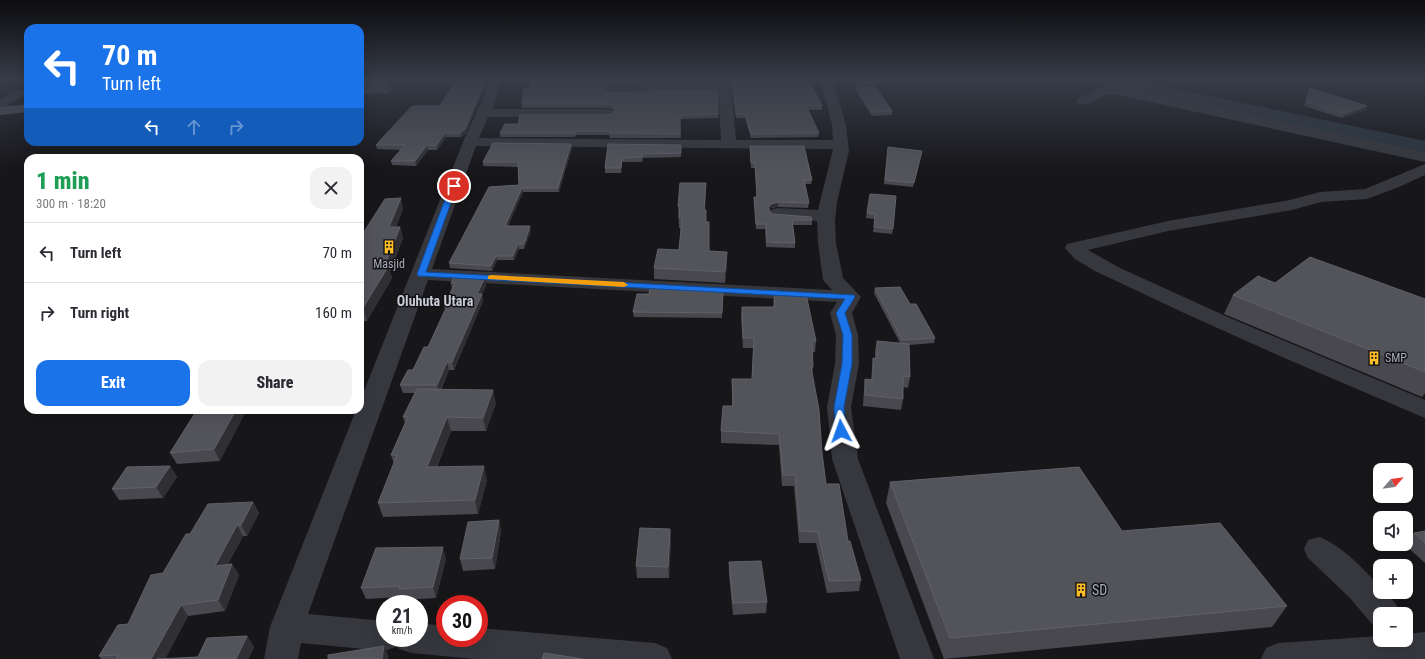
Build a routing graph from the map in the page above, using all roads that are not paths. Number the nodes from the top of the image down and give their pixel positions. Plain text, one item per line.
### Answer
1 (21, 109) edge
2 (484, 109) edge
3 (578, 109) edge
4 (608, 109) edge
5 (726, 109) edge
6 (835, 109) edge
7 (1201, 109) edge
8 (1259, 109) edge
9 (0, 111) edge
10 (607, 113) junction
11 (470, 142) junction
12 (608, 143) junction
13 (729, 144) junction
14 (1425, 144) edge
15 (840, 145) junction
16 (1425, 157) edge
17 (1425, 169) edge
18 (778, 213) edge
19 (827, 216) junction
20 (421, 274) junction
21 (851, 297) junction
22 (1425, 410) edge
23 (1319, 549) dead end
24 (1378, 607) edge
25 (287, 627) junction
26 (376, 635) edge
27 (428, 639) edge
28 (1416, 645) edge
29 (1362, 656) edge
30 (281, 659) edge
31 (656, 659) edge
32 (917, 659) edge
33 (1278, 659) edge

1 - 9 main road
2 - 11 street
3 - 10 street
4 - 10 street
5 - 13 street
6 - 15 street
7 - 16 street
8 - 14 street
10 - 12 street
11 - 12 street
11 - 20 street
12 - 13 street
13 - 15 street
15 - 19 street
17 - 22 street
18 - 19 street
19 - 21 street
20 - 21 street
20 - 25 street
21 - 32 street
23 - 24 street
25 - 26 street
25 - 30 street
27 - 31 street
28 - 29 street
29 - 33 street

